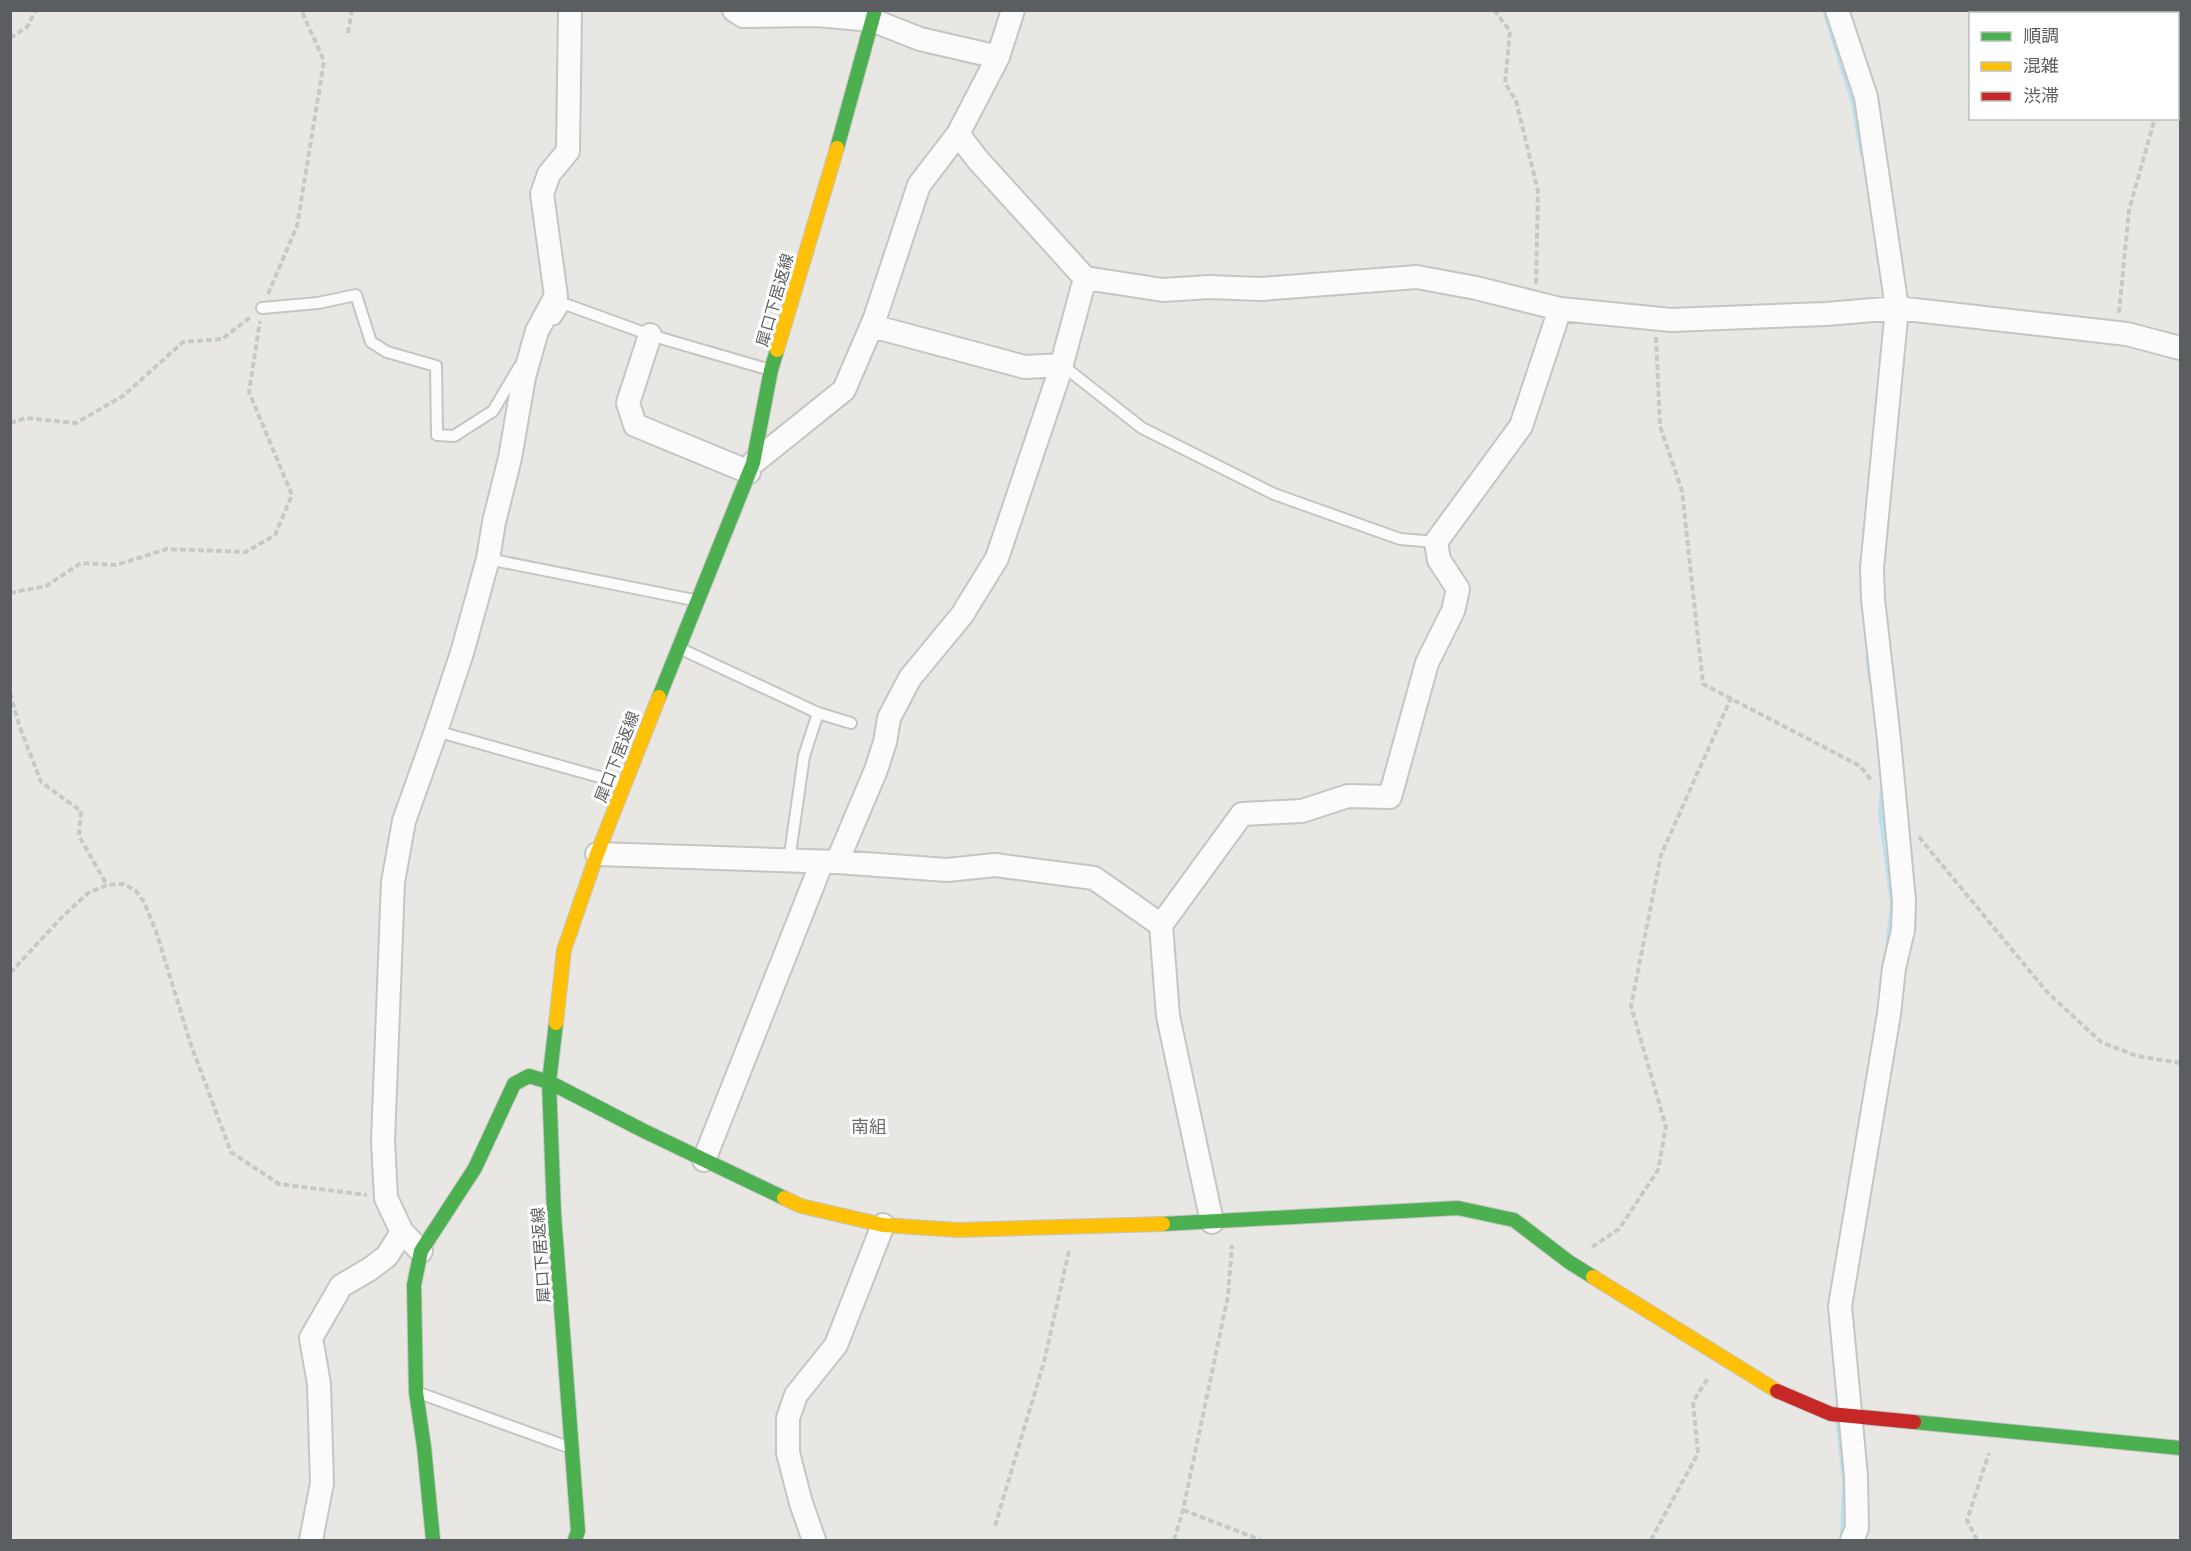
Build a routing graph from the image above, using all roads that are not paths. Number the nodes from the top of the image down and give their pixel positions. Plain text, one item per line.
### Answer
1 (570, 10) edge
2 (734, 10) edge
3 (1012, 10) edge
4 (1837, 10) edge
5 (874, 15) edge
6 (998, 57) junction
7 (958, 134) junction
8 (1085, 278) junction
9 (1897, 308) junction
10 (262, 309) road end
11 (1560, 309) junction
12 (872, 326) junction
13 (650, 335) junction
14 (535, 341) junction
15 (2181, 348) edge
16 (1062, 365) junction
17 (527, 366) junction
18 (771, 370) junction
19 (751, 468) junction
20 (1436, 542) junction
21 (488, 559) junction
22 (697, 600) junction
23 (678, 647) junction
24 (818, 713) junction
25 (851, 723) dead end
26 (436, 731) junction
27 (624, 784) junction
28 (597, 854) junction
29 (789, 861) junction
30 (830, 862) junction
31 (1161, 925) junction
32 (549, 1082) junction
33 (704, 1160) junction
34 (1212, 1222) junction
35 (883, 1225) junction
36 (402, 1232) junction
37 (421, 1251) junction
38 (416, 1392) junction
39 (1841, 1415) junction
40 (572, 1448) junction
41 (2181, 1448) edge
42 (587, 1453) dead end
43 (311, 1540) edge
44 (433, 1540) edge
45 (575, 1540) edge
46 (814, 1540) edge
47 (1852, 1540) edge

1 - 14 street
2 - 5 street
3 - 6 street
4 - 9 street
5 - 6 street
5 - 18 street, 犀口下居返線
6 - 7 street
7 - 8 street
7 - 12 street
8 - 11 street
8 - 16 street
9 - 11 street
9 - 15 street
9 - 39 street
10 - 14 lane
11 - 20 street
12 - 16 street
12 - 19 street
13 - 17 lane
13 - 18 lane
13 - 19 street
14 - 17 street
16 - 20 lane
16 - 30 street
17 - 21 street
18 - 19 street, 犀口下居返線
19 - 22 street, 犀口下居返線
20 - 31 street
21 - 22 lane
21 - 26 street
22 - 23 street, 犀口下居返線
23 - 24 lane
23 - 27 street, 犀口下居返線
24 - 25 lane
24 - 29 lane
26 - 27 lane
26 - 36 street
27 - 28 street, 犀口下居返線
28 - 29 street
28 - 32 street, 犀口下居返線
29 - 30 street
30 - 31 street
30 - 33 street
31 - 34 street
32 - 33 street
32 - 37 street
32 - 40 street, 犀口下居返線
33 - 35 street
34 - 35 street
34 - 39 street
35 - 46 street
36 - 37 street
36 - 43 street
37 - 38 street
38 - 40 lane
38 - 44 street
39 - 41 street
39 - 47 street
40 - 42 lane
40 - 45 street, 犀口下居返線

